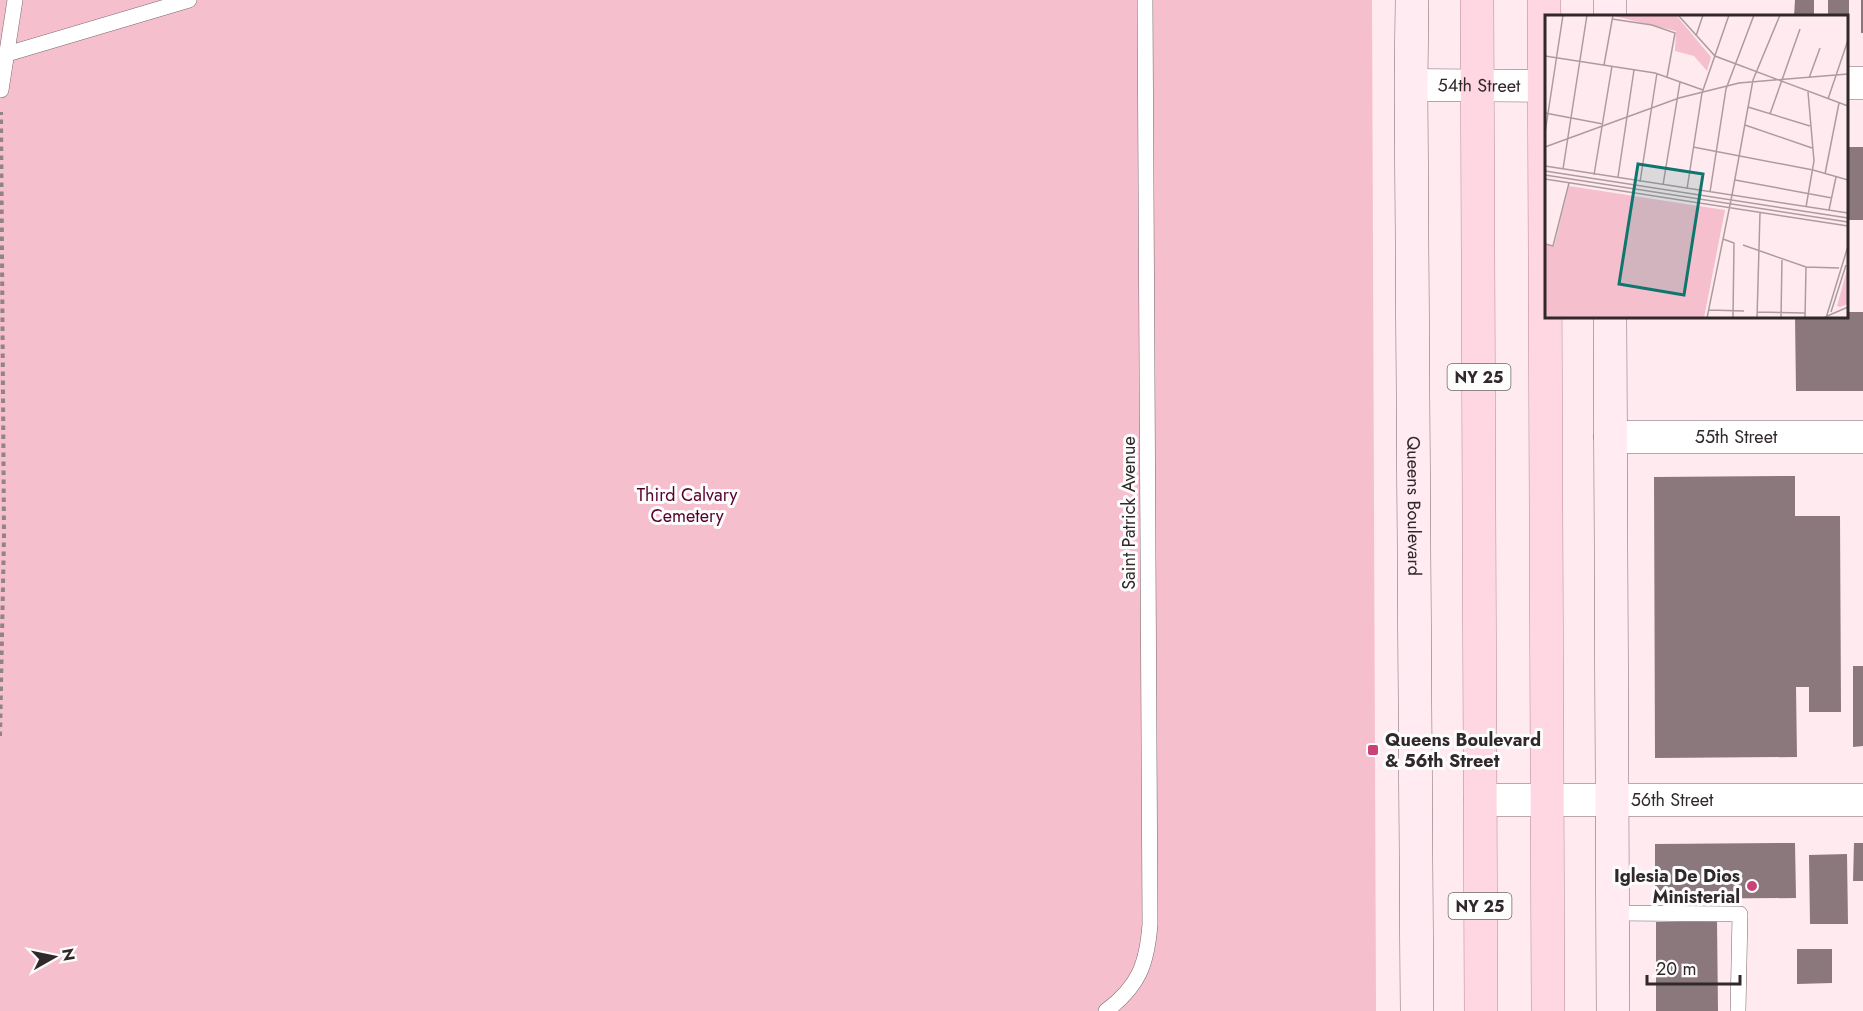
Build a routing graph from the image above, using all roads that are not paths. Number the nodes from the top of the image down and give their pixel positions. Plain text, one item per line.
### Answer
1 (15, 0) edge
2 (189, 0) edge
3 (1145, 0) edge
4 (1412, 0) edge
5 (1477, 0) edge
6 (1544, 0) edge
7 (3, 55) edge
8 (1411, 85) junction
9 (1478, 86) junction
10 (1545, 86) edge
11 (1, 90) edge
12 (1545, 318) edge
13 (1610, 318) edge
14 (1610, 437) junction
15 (1863, 437) edge
16 (1480, 800) junction
17 (1863, 800) edge
18 (1546, 801) junction
19 (1611, 801) junction
20 (1613, 913) junction
21 (1106, 1011) edge
22 (1417, 1011) edge
23 (1481, 1011) edge
24 (1548, 1011) edge
25 (1613, 1011) edge
26 (1738, 1011) edge

1 - 7 lane
2 - 7 lane
3 - 21 lane, Saint Patrick Avenue
4 - 8 street, Queens Boulevard
5 - 9 main road, NY 25
6 - 10 main road
7 - 11 lane
8 - 9 street, 54th Street
8 - 22 street, Queens Boulevard
9 - 10 street, 54th Street
9 - 16 main road, NY 25
12 - 18 main road
13 - 14 street
14 - 15 street, 55th Street
14 - 19 street
16 - 18 street, 56th Street
16 - 23 main road, NY 25
17 - 19 street, 56th Street
18 - 19 street, 56th Street
18 - 24 main road
19 - 20 street
20 - 25 street
20 - 26 lane

